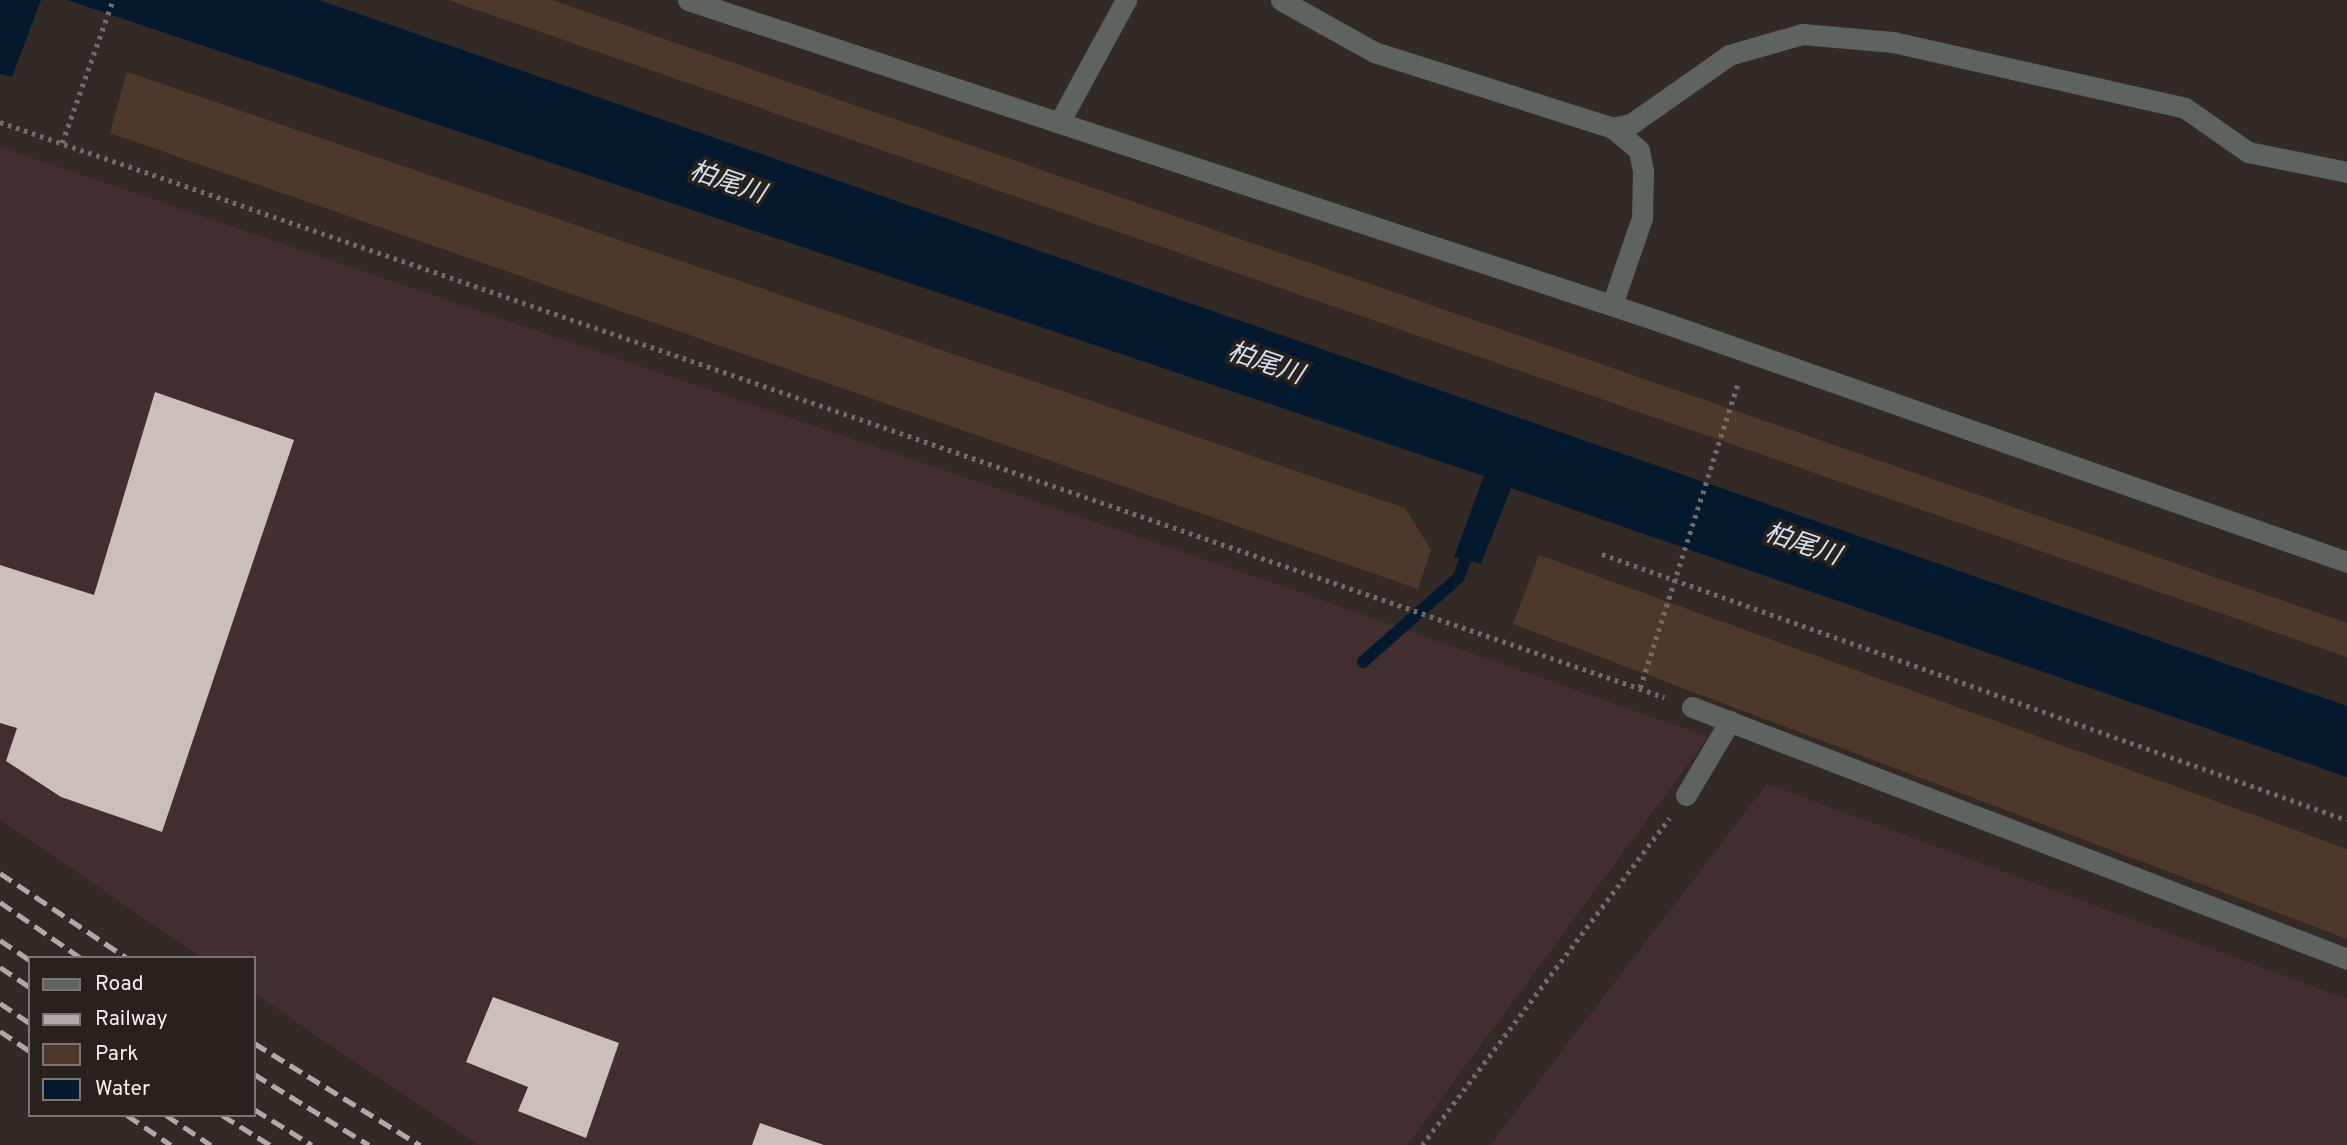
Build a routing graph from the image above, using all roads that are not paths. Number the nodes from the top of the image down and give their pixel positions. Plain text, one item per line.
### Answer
1 (688, 0) edge
2 (1126, 0) edge
3 (1280, 0) edge
4 (1060, 121) junction
5 (1613, 128) junction
6 (2347, 172) edge
7 (1612, 305) junction
8 (2347, 562) edge
9 (1692, 707) road end
10 (1730, 721) junction
11 (1686, 794) road end
12 (2347, 959) edge

1 - 4 street
2 - 4 street
3 - 5 street
4 - 7 street
5 - 6 street
5 - 7 street
7 - 8 street
9 - 10 street
10 - 11 street
10 - 12 street

